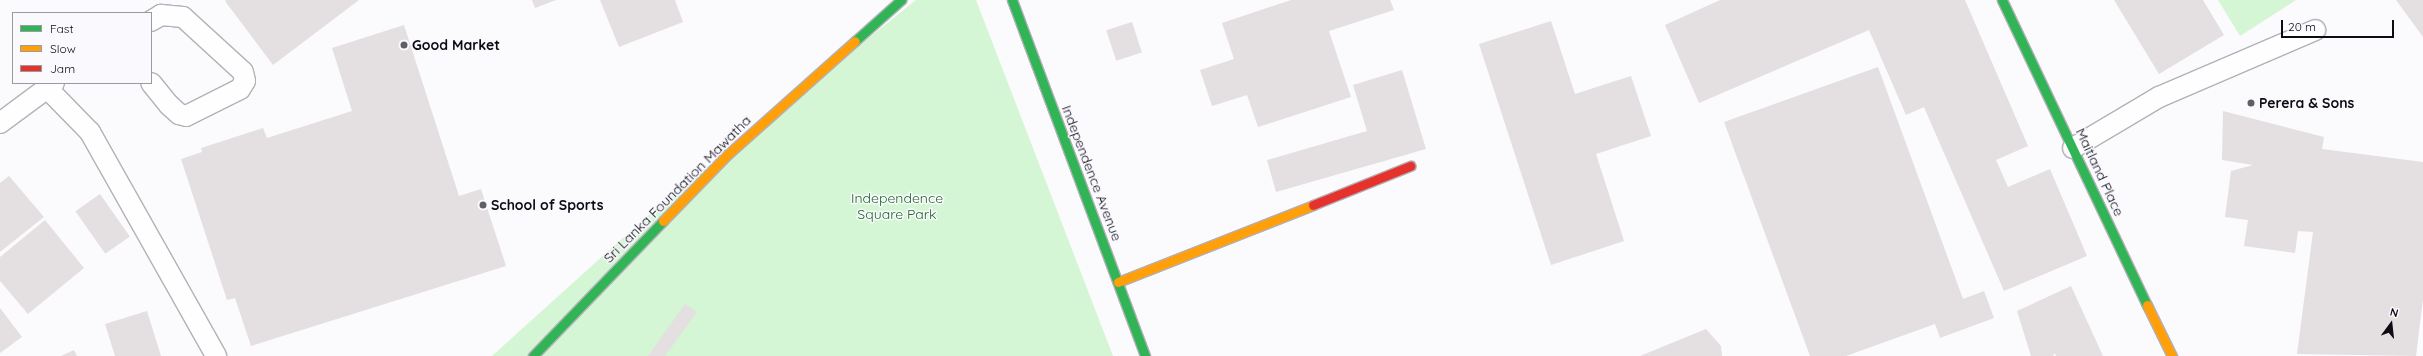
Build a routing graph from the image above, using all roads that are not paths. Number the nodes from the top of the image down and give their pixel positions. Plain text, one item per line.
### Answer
1 (901, 0) edge
2 (1012, 0) edge
3 (2002, 0) edge
4 (152, 20) edge
5 (2315, 30) dead end
6 (152, 83) edge
7 (50, 86) edge
8 (0, 124) edge
9 (2073, 148) junction
10 (1410, 166) dead end
11 (1118, 282) junction
12 (216, 356) edge
13 (533, 356) edge
14 (1145, 356) edge
15 (2172, 356) edge

1 - 13 street, Sri Lanka Foundation Mawatha
2 - 11 street, Independence Avenue
3 - 9 street, Maitland Place
4 - 6 lane
5 - 9 lane
7 - 8 lane
7 - 12 lane
9 - 15 street, Maitland Place
10 - 11 street
11 - 14 street, Independence Avenue

